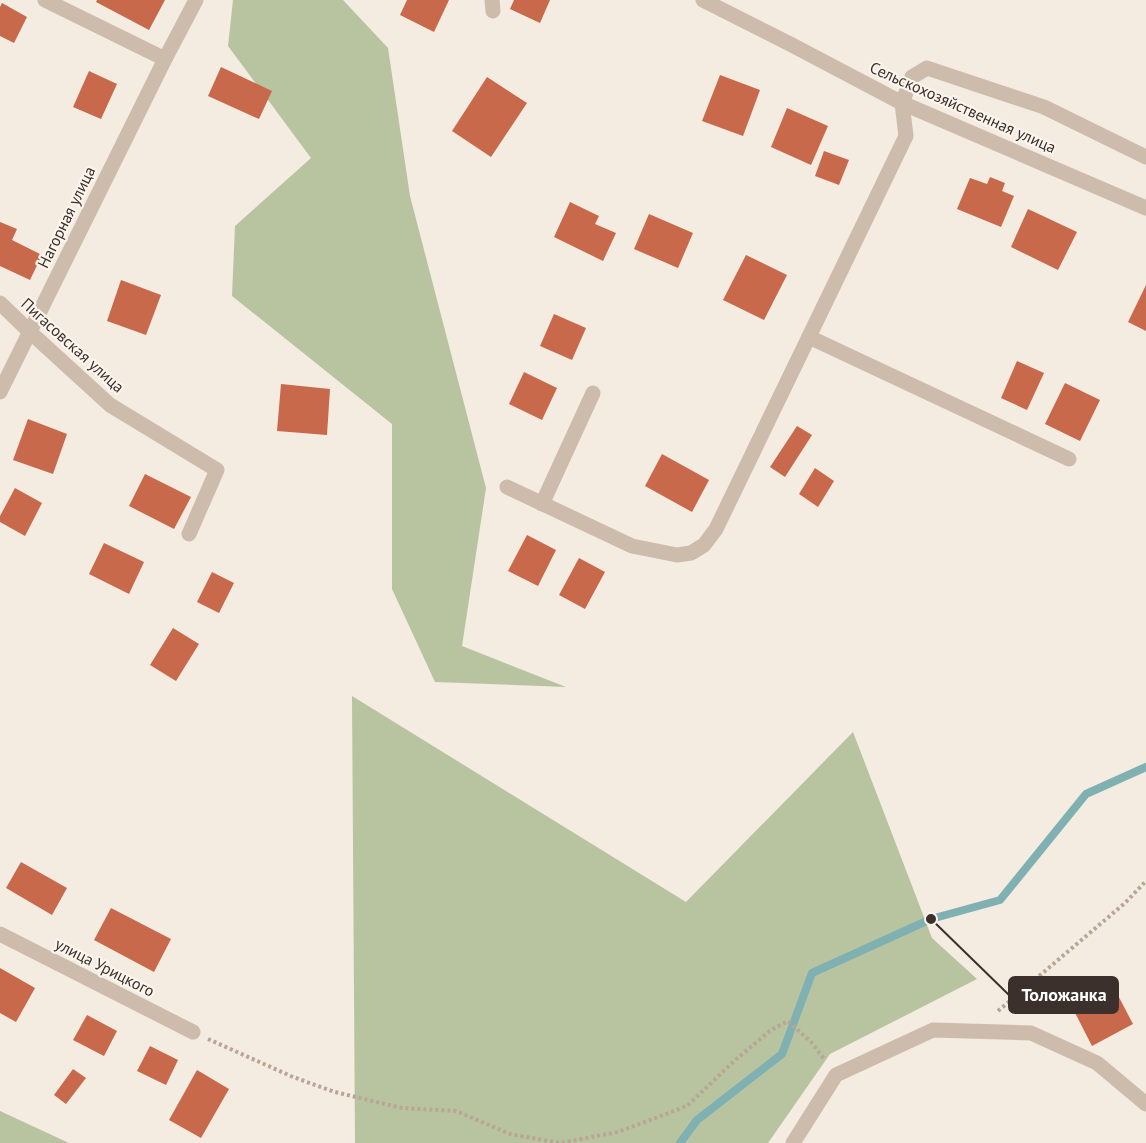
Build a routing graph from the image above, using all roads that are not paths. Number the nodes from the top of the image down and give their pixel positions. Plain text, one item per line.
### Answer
1 (45, 0) edge
2 (196, 0) edge
3 (703, 0) edge
4 (165, 58) junction
5 (902, 103) junction
6 (1146, 157) edge
7 (1146, 208) edge
8 (0, 303) edge
9 (30, 332) junction
10 (809, 337) junction
11 (0, 392) edge
12 (593, 393) dead end
13 (1069, 459) dead end
14 (507, 487) dead end
15 (542, 504) junction
16 (189, 534) dead end
17 (0, 934) edge
18 (193, 1032) road end
19 (1146, 1104) edge
20 (793, 1143) edge

1 - 4 street
2 - 4 street, Нагорная улица
3 - 5 street, Сельскохозяйственная улица
4 - 9 street, Нагорная улица
5 - 6 street
5 - 7 street, Сельскохозяйственная улица
5 - 10 street
8 - 9 street, Пигасовская улица
9 - 11 street, Нагорная улица
9 - 16 street, Пигасовская улица
10 - 13 street
10 - 15 street
12 - 15 street
14 - 15 street
17 - 18 street, улица Урицкого
19 - 20 street

